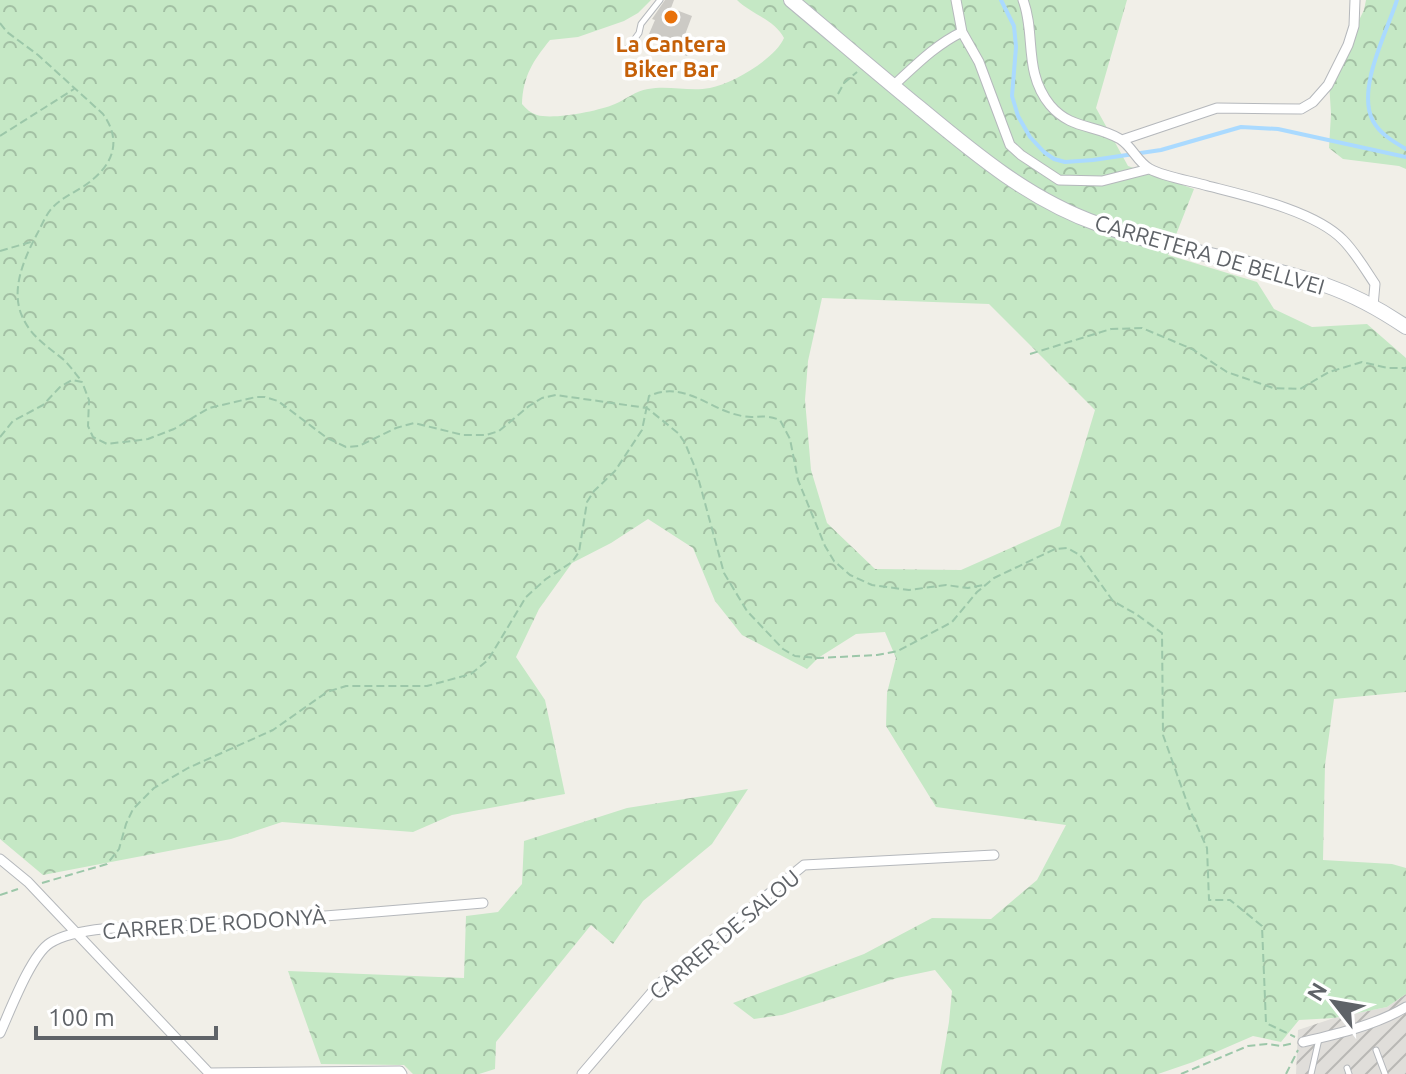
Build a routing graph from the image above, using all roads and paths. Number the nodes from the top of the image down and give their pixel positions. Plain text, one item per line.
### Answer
1 (660, 0) edge
2 (791, 0) edge
3 (956, 0) edge
4 (1023, 0) edge
5 (1355, 0) edge
6 (0, 23) edge
7 (962, 32) junction
8 (628, 48) dead end
9 (868, 65) junction
10 (893, 86) junction
11 (75, 89) junction
12 (838, 94) dead end
13 (0, 136) edge
14 (1122, 140) junction
15 (1149, 169) junction
16 (34, 241) junction
17 (0, 251) edge
18 (1373, 306) junction
19 (1406, 327) edge
20 (1030, 354) dead end
21 (1406, 368) edge
22 (82, 382) junction
23 (647, 408) junction
24 (0, 437) edge
25 (994, 578) junction
26 (994, 855) dead end
27 (0, 859) edge
28 (38, 884) dead end
29 (28, 886) dead end
30 (0, 895) edge
31 (483, 903) dead end
32 (76, 932) junction
33 (1406, 1007) edge
34 (0, 1033) edge
35 (1319, 1038) junction
36 (1303, 1042) junction
37 (1376, 1050) dead end
38 (210, 1073) edge
39 (402, 1074) edge
40 (582, 1074) edge
41 (1181, 1074) edge
42 (1286, 1074) edge
43 (1311, 1074) edge
44 (1385, 1074) edge

1 - 8 lane
2 - 9 main road, CARRETERA DE BELLVEI
3 - 7 street
4 - 14 street
5 - 14 street
6 - 11 path
7 - 10 street
7 - 15 street
9 - 10 main road, CARRETERA DE BELLVEI
9 - 12 path
10 - 18 main road, CARRETERA DE BELLVEI
11 - 13 path
11 - 16 path
14 - 15 street
15 - 18 street
16 - 17 path
16 - 22 path
18 - 19 main road, CARRETERA DE BELLVEI
20 - 21 path
22 - 23 path
22 - 24 path
23 - 25 path
23 - 25 path
23 - 28 path
25 - 36 path
26 - 40 street, CARRER DE SALOU
27 - 32 street
29 - 30 path
31 - 32 street, CARRER DE RODONYÀ
32 - 34 street, CARRER DE RODONYÀ
32 - 38 street
33 - 35 street
35 - 36 street
35 - 43 lane
36 - 41 path
36 - 42 path
37 - 44 lane
38 - 39 street

